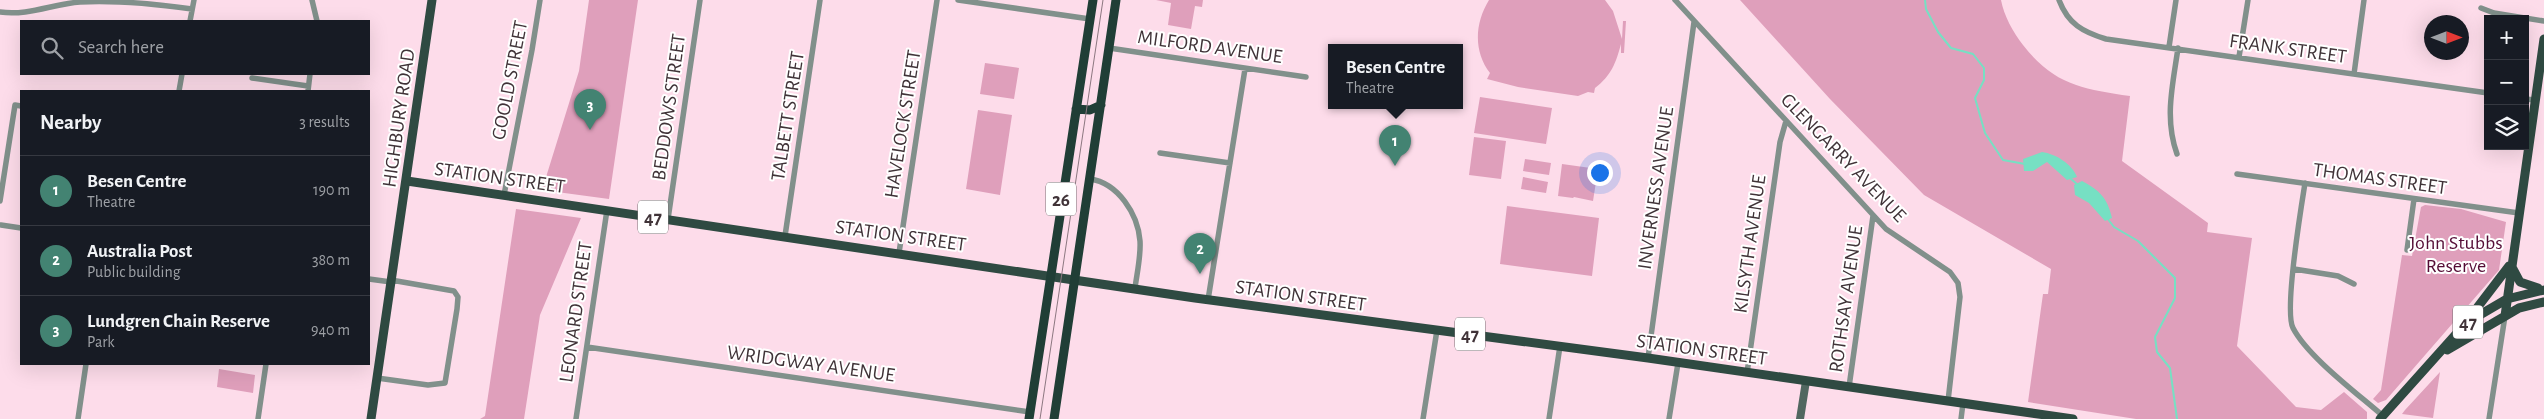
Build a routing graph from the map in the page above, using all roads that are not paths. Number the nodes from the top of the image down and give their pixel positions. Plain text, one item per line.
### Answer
1 (194, 0) edge
2 (312, 0) edge
3 (432, 0) edge
4 (540, 0) edge
5 (700, 0) edge
6 (820, 0) edge
7 (937, 0) edge
8 (958, 0) edge
9 (1092, 0) edge
10 (1116, 0) edge
11 (1675, 0) edge
12 (2059, 0) edge
13 (2176, 0) edge
14 (2248, 0) edge
15 (2364, 0) edge
16 (2481, 8) dead end
17 (192, 9) junction
18 (0, 12) edge
19 (1090, 19) junction
20 (190, 20) edge
21 (317, 20) edge
22 (2544, 21) edge
23 (1694, 22) junction
24 (2544, 39) edge
25 (2169, 47) junction
26 (1109, 48) junction
27 (2178, 48) junction
28 (2239, 56) junction
29 (2542, 64) edge
30 (1245, 69) junction
31 (2354, 74) junction
32 (182, 75) edge
33 (310, 75) edge
34 (1306, 77) dead end
35 (252, 78) dead end
36 (308, 89) edge
37 (180, 90) edge
38 (2484, 92) edge
39 (2529, 99) edge
40 (2535, 100) junction
41 (18, 105) edge
42 (1101, 105) junction
43 (1076, 109) junction
44 (1786, 121) junction
45 (1160, 153) dead end
46 (2177, 154) dead end
47 (1230, 163) junction
48 (2237, 174) dead end
49 (1090, 180) junction
50 (407, 181) junction
51 (2305, 183) junction
52 (504, 195) junction
53 (2414, 199) junction
54 (0, 201) edge
55 (607, 210) junction
56 (2519, 213) junction
57 (1874, 216) junction
58 (668, 219) junction
59 (0, 224) edge
60 (20, 228) edge
61 (785, 236) junction
62 (2407, 250) dead end
63 (899, 253) junction
64 (2512, 264) junction
65 (2294, 269) junction
66 (1050, 275) junction
67 (370, 279) edge
68 (1075, 279) junction
69 (391, 281) junction
70 (2354, 284) dead end
71 (1135, 288) junction
72 (2543, 290) edge
73 (2507, 299) junction
74 (1208, 300) junction
75 (2544, 302) edge
76 (2505, 316) junction
77 (2466, 323) junction
78 (1437, 330) junction
79 (1560, 346) junction
80 (587, 347) junction
81 (2438, 356) junction
82 (1648, 358) junction
83 (1678, 363) junction
84 (86, 365) edge
85 (266, 365) edge
86 (1747, 372) junction
87 (377, 378) junction
88 (1806, 381) junction
89 (1849, 387) junction
90 (1948, 401) junction
91 (1964, 403) junction
92 (1029, 415) edge
93 (2382, 418) edge
94 (78, 419) edge
95 (258, 419) edge
96 (371, 419) edge
97 (576, 419) edge
98 (1054, 419) edge
99 (1423, 419) edge
100 (1549, 419) edge
101 (1669, 419) edge
102 (1800, 419) edge
103 (1961, 419) edge
104 (2073, 419) edge
105 (2489, 419) edge

1 - 17 street
2 - 21 street
3 - 50 main road, HIGHBURY ROAD
4 - 52 street, GOOLD STREET
5 - 58 street, BEDDOWS STREET
6 - 61 street, TALBETT STREET
7 - 63 street, HAVELOCK STREET
8 - 19 street
9 - 19 highway, 26
10 - 26 highway, 26
11 - 23 street, GLENGARRY AVENUE
12 - 25 street, FRANK STREET
13 - 25 street
14 - 28 street
15 - 31 street
16 - 22 street
17 - 18 street
17 - 20 street
19 - 43 highway, 26
23 - 44 street, GLENGARRY AVENUE
23 - 82 street, INVERNESS AVENUE
24 - 29 main road
25 - 27 street, FRANK STREET
26 - 30 street, MILFORD AVENUE
26 - 42 highway, 26
27 - 28 street, FRANK STREET
27 - 46 street
28 - 31 street, FRANK STREET
29 - 40 main road
30 - 34 street, MILFORD AVENUE
30 - 47 street
31 - 38 street, FRANK STREET
32 - 37 street
33 - 36 street
35 - 36 street
39 - 40 street
40 - 56 main road
41 - 54 street
42 - 43 highway
42 - 49 highway, 26
43 - 66 highway, 26
44 - 57 street, GLENGARRY AVENUE
44 - 86 street, KILSYTH AVENUE
45 - 47 street
47 - 74 street
48 - 51 street, THOMAS STREET
49 - 68 highway, 26
49 - 71 street
50 - 52 main road, STATION STREET / 47
50 - 69 main road, HIGHBURY ROAD
51 - 53 street, THOMAS STREET
51 - 65 street
52 - 55 main road, STATION STREET / 47
53 - 56 street, THOMAS STREET
53 - 62 street
55 - 58 main road, STATION STREET / 47
55 - 80 street, LEONARD STREET
56 - 64 main road
57 - 89 street, ROTHSAY AVENUE
57 - 90 street, GLENGARRY AVENUE
58 - 61 main road, STATION STREET / 47
59 - 60 street
61 - 63 main road, STATION STREET / 47
63 - 66 main road, STATION STREET / 47
64 - 72 main road
64 - 73 main road
64 - 77 main road
65 - 70 street
65 - 93 street
66 - 68 main road, STATION STREET / 47
66 - 92 highway, 26
67 - 69 street
68 - 71 main road, STATION STREET / 47
68 - 98 highway, 26
69 - 87 main road, HIGHBURY ROAD
69 - 87 street
71 - 74 main road, STATION STREET / 47
72 - 73 main road, 47
73 - 76 main road
73 - 77 main road, 47
74 - 78 main road, STATION STREET / 47
75 - 76 main road, 47
76 - 81 main road, 47
76 - 105 street
77 - 81 main road, 47
78 - 79 main road, STATION STREET / 47
78 - 99 street
79 - 82 main road, STATION STREET / 47
79 - 100 street
80 - 92 street, WRIDGWAY AVENUE
80 - 97 street, LEONARD STREET
81 - 93 main road, 47
82 - 83 main road, STATION STREET / 47
83 - 86 main road, STATION STREET / 47
83 - 101 street
84 - 94 street
85 - 95 street
86 - 88 main road, STATION STREET / 47
87 - 96 main road, HIGHBURY ROAD
88 - 89 main road, STATION STREET / 47
88 - 102 main road
89 - 90 main road, STATION STREET / 47
90 - 91 main road, STATION STREET / 47
91 - 103 street
91 - 104 main road, STATION STREET / 47

